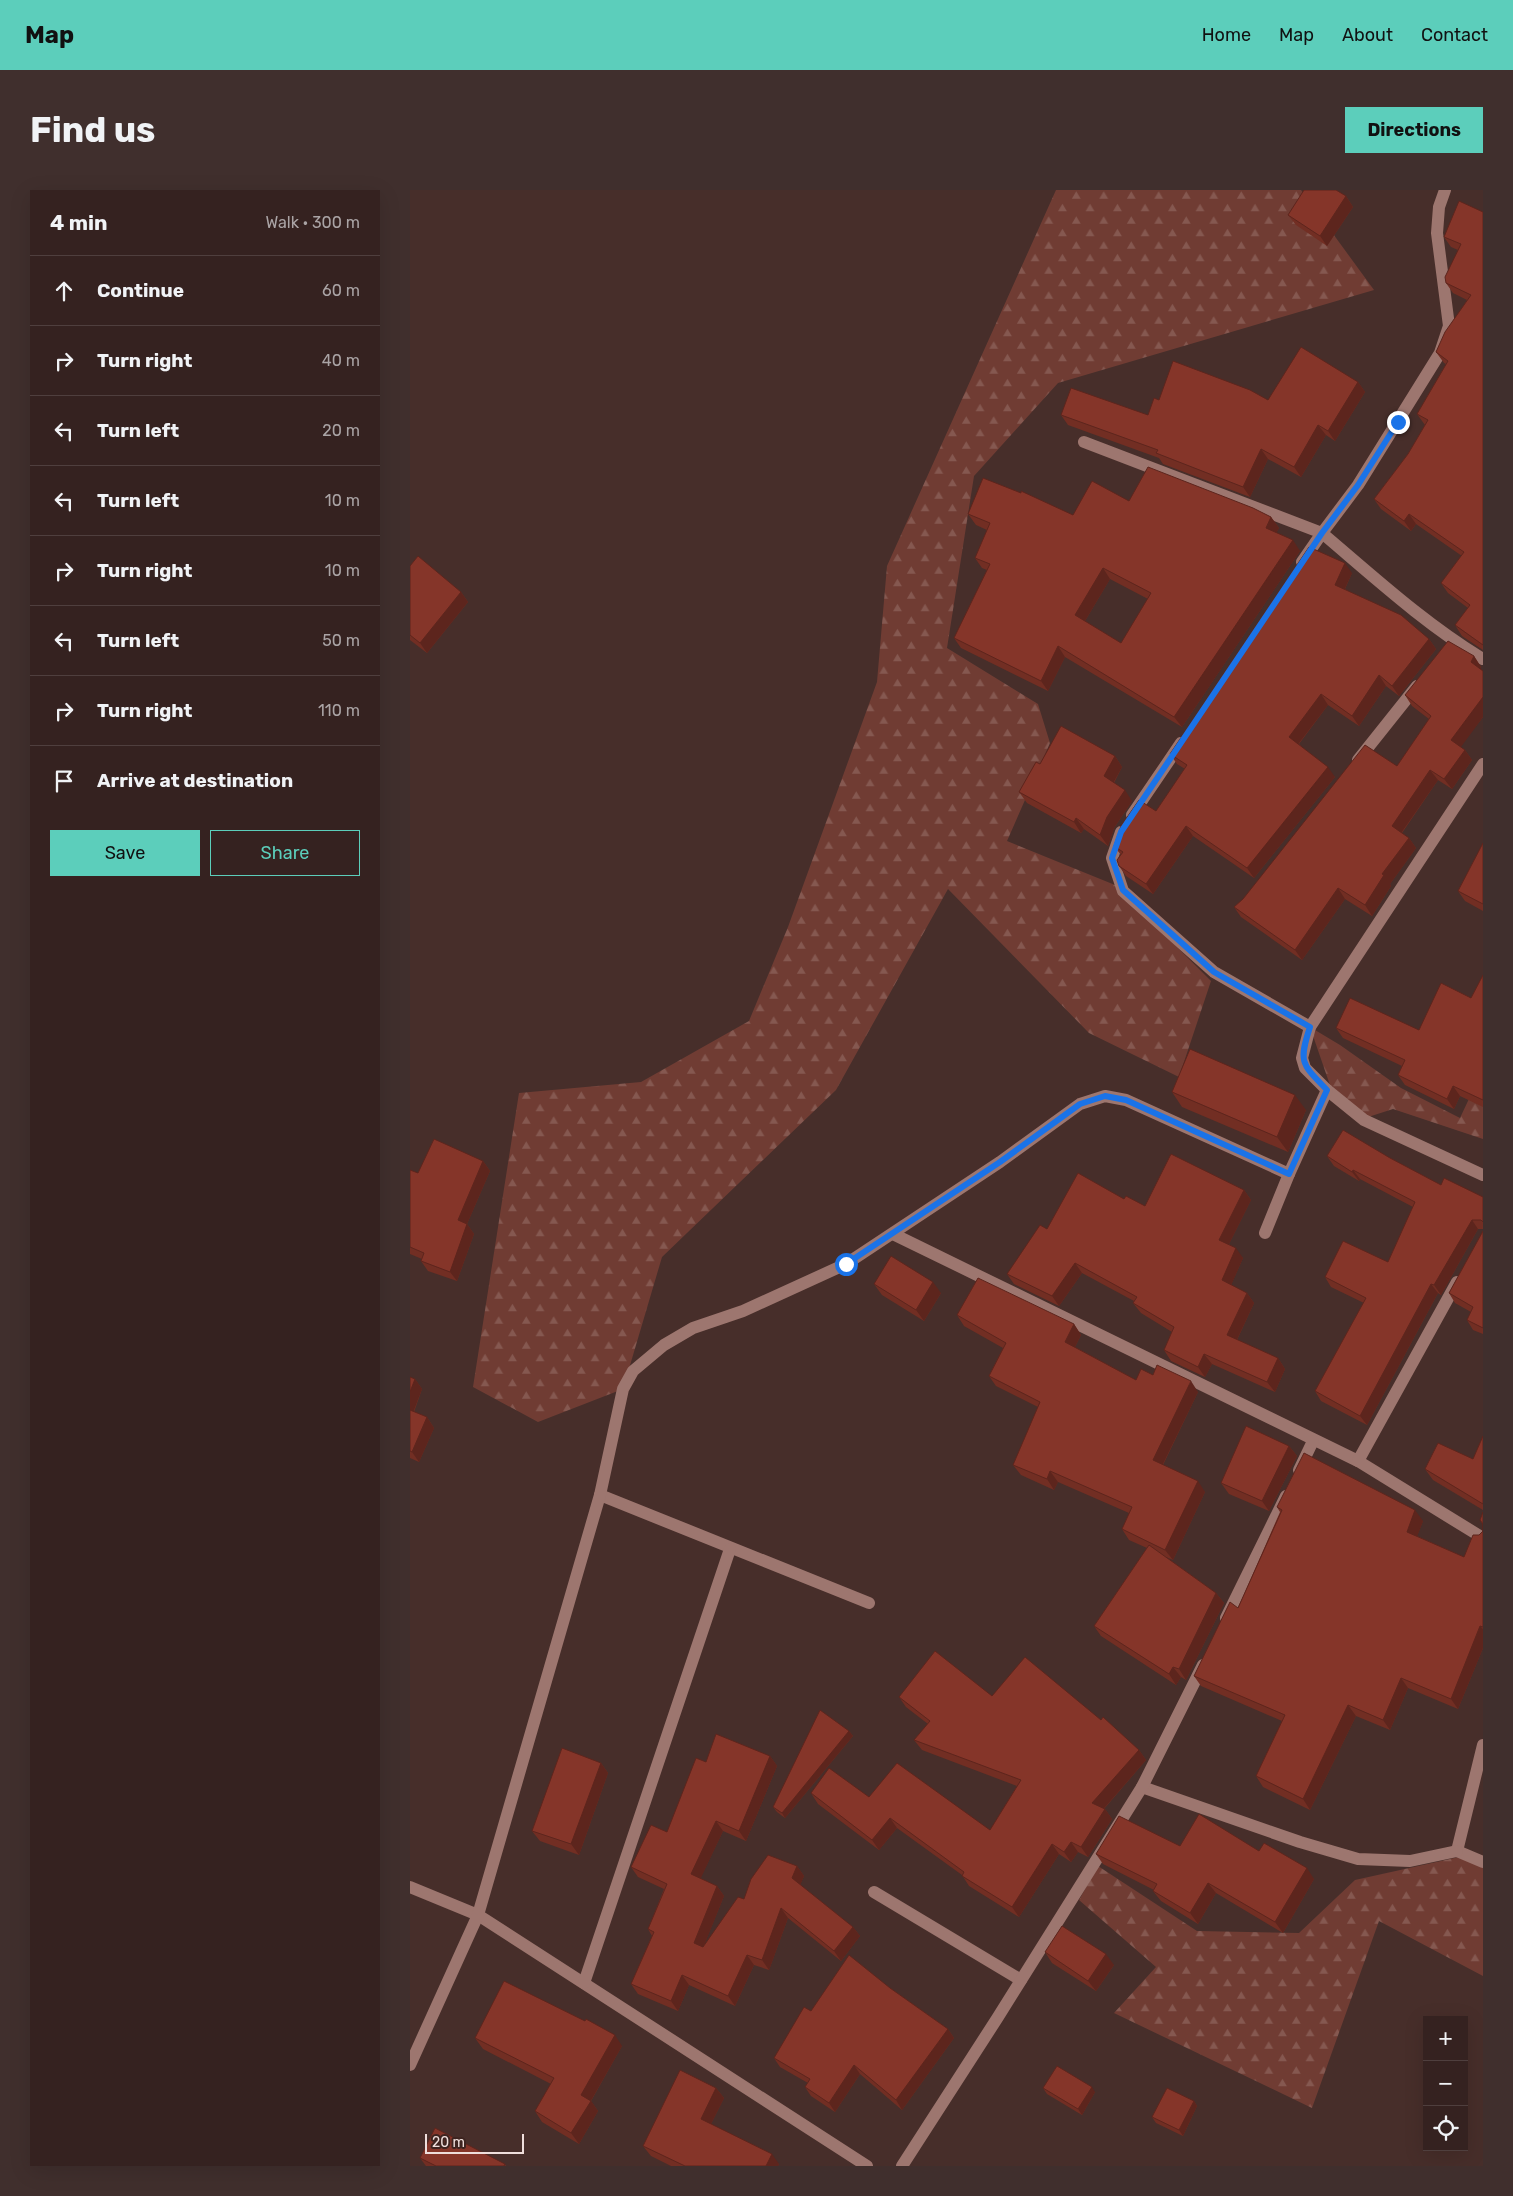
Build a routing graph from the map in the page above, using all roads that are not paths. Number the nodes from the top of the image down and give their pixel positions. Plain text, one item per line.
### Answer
1 (1445, 190) edge
2 (1084, 442) dead end
3 (1322, 533) junction
4 (1295, 573) edge
5 (1483, 659) edge
6 (1422, 680) edge
7 (1186, 735) edge
8 (1483, 764) edge
9 (1349, 772) edge
10 (1310, 1027) junction
11 (1327, 1090) junction
12 (1289, 1174) junction
13 (1483, 1175) edge
14 (1265, 1233) dead end
15 (893, 1234) junction
16 (1464, 1270) edge
17 (1313, 1441) junction
18 (1358, 1461) junction
19 (600, 1495) junction
20 (1483, 1538) edge
21 (730, 1549) junction
22 (869, 1603) dead end
23 (1223, 1625) edge
24 (1210, 1652) edge
25 (1483, 1745) edge
26 (1142, 1787) junction
27 (1457, 1851) junction
28 (1483, 1862) edge
29 (410, 1887) edge
30 (874, 1892) dead end
31 (478, 1915) junction
32 (1021, 1980) junction
33 (584, 1983) junction
34 (410, 2065) edge
35 (867, 2166) edge
36 (902, 2166) edge

1 - 3 street
2 - 3 street
3 - 4 street
3 - 5 street
6 - 9 street
7 - 10 street
8 - 10 street
10 - 11 street
11 - 12 street
11 - 13 street
12 - 14 street
12 - 15 street
15 - 17 street
15 - 19 street
16 - 18 street
17 - 18 street
17 - 23 street
18 - 20 street
19 - 21 street
19 - 31 street
21 - 22 street
21 - 33 street
24 - 26 street
25 - 27 street
26 - 27 street
26 - 32 street
27 - 28 street
29 - 31 street
30 - 32 street
31 - 33 street
31 - 34 street
32 - 36 street
33 - 35 street

